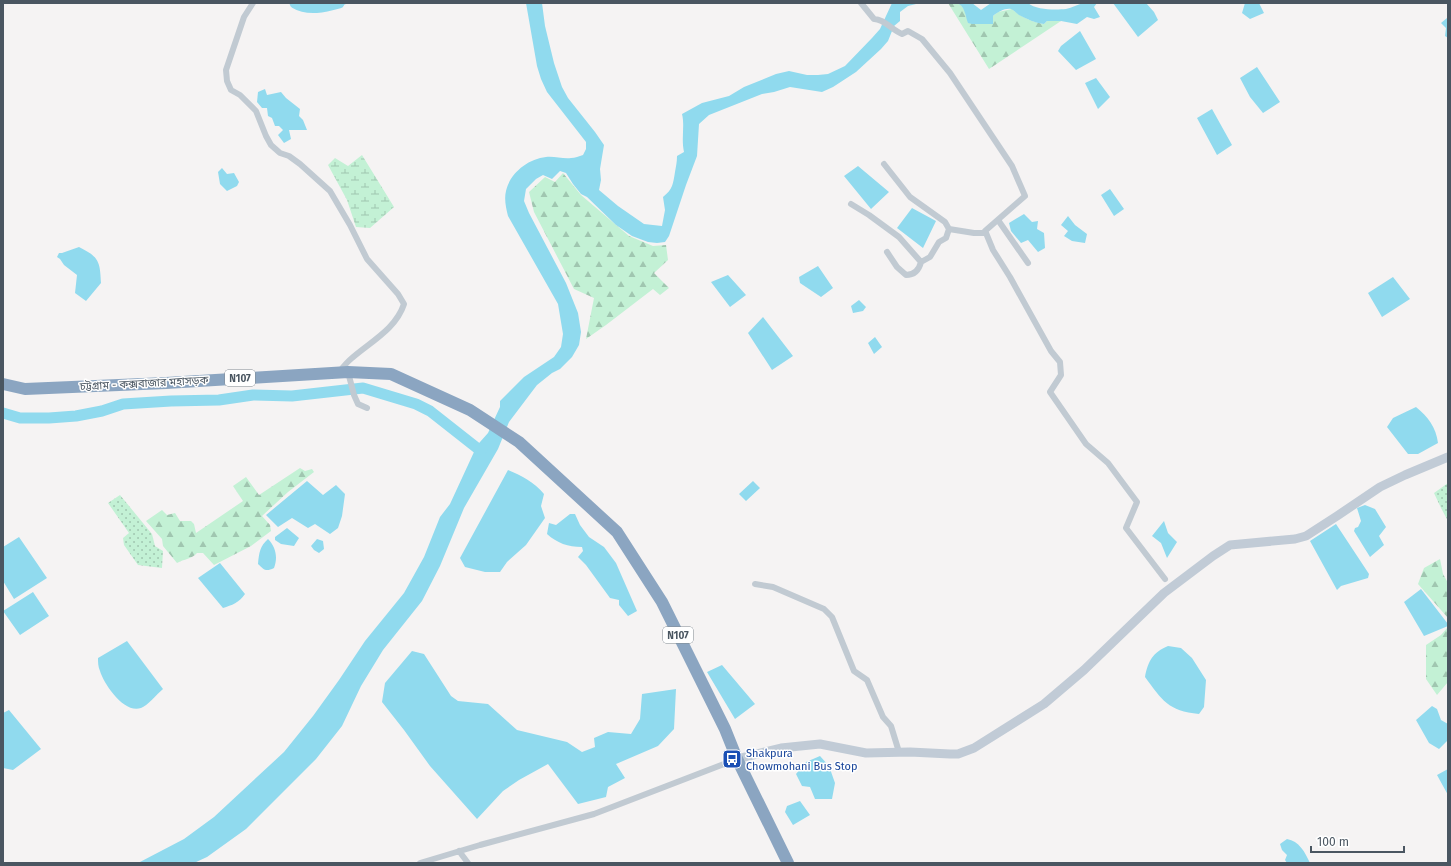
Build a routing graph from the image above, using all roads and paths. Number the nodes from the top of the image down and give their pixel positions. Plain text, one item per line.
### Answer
1 (253, 3) edge
2 (861, 3) edge
3 (884, 164) dead end
4 (851, 204) dead end
5 (998, 220) junction
6 (949, 229) junction
7 (986, 233) junction
8 (887, 252) dead end
9 (921, 262) junction
10 (1028, 263) dead end
11 (346, 375) junction
12 (3, 384) edge
13 (367, 408) dead end
14 (1448, 457) edge
15 (1165, 579) dead end
16 (755, 584) dead end
17 (899, 752) junction
18 (737, 759) junction
19 (459, 851) junction
20 (420, 863) edge
21 (468, 863) edge
22 (788, 863) edge

1 - 11 street
2 - 5 street
3 - 6 street
4 - 9 street
5 - 7 street
5 - 10 street
6 - 7 street
6 - 9 street
7 - 15 street
8 - 9 street
11 - 12 highway, চট্টগ্রাম - কক্সবাজার মহাসড়ক / N107
11 - 13 street
11 - 18 highway, চট্টগ্রাম - কক্সবাজার মহাসড়ক / N107
14 - 17 main road
16 - 17 street
17 - 18 main road
18 - 19 street
18 - 22 highway, N107
19 - 20 street
19 - 21 street

